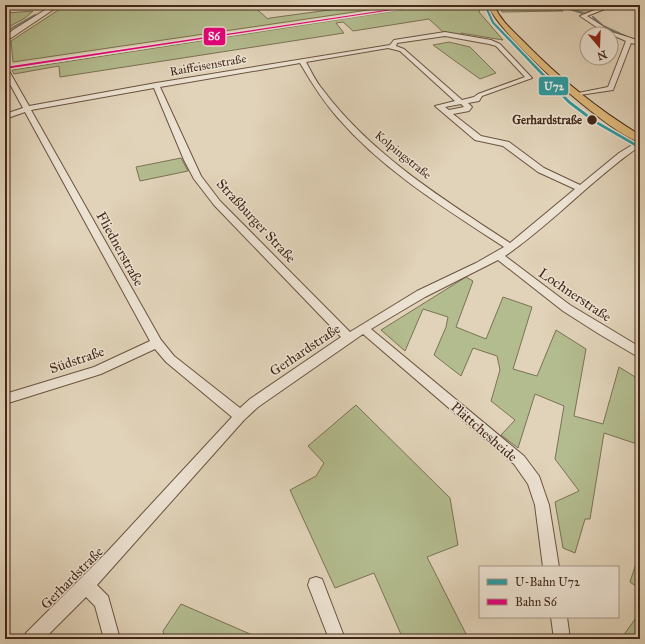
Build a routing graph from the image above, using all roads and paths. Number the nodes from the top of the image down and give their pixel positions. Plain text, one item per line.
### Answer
1 (57, 5) edge
2 (491, 5) edge
3 (612, 5) edge
4 (5, 40) edge
5 (629, 41) junction
6 (640, 43) edge
7 (393, 46) junction
8 (302, 61) junction
9 (6, 71) edge
10 (156, 85) junction
11 (575, 95) junction
12 (462, 102) junction
13 (27, 109) junction
14 (447, 113) junction
15 (5, 117) edge
16 (640, 140) edge
17 (581, 189) junction
18 (510, 247) junction
19 (498, 255) junction
20 (364, 329) junction
21 (349, 338) junction
22 (157, 343) junction
23 (640, 353) edge
24 (5, 399) edge
25 (240, 416) junction
26 (551, 566) edge
27 (316, 585) dead end
28 (86, 586) junction
29 (559, 618) edge
30 (32, 639) edge
31 (112, 639) edge
32 (337, 639) edge
33 (562, 639) edge

1 - 4 street
2 - 11 main road
3 - 5 street
5 - 6 street
5 - 11 street
7 - 8 street, Raiffeisenstraße
7 - 12 street
7 - 12 street, Raiffeisenstraße
8 - 10 street, Raiffeisenstraße
8 - 18 street, Kolpingstraße
9 - 13 street, Fliednerstraße
10 - 13 street, Raiffeisenstraße
10 - 21 street, Straßburger Straße
11 - 16 main road
12 - 14 street
12 - 14 street
13 - 15 street, Raiffeisenstraße
13 - 22 street, Fliednerstraße
14 - 17 street
16 - 17 street, Gerhardstraße
17 - 18 street, Gerhardstraße
18 - 19 street, Gerhardstraße
19 - 20 street, Gerhardstraße
19 - 23 street, Lochnerstraße
20 - 21 street, Gerhardstraße
20 - 26 street, Plättchesheide
21 - 25 street, Gerhardstraße
22 - 24 street, Südstraße
22 - 25 street, Fliednerstraße
25 - 28 street, Gerhardstraße
27 - 32 street
28 - 30 street, Gerhardstraße
28 - 31 street
29 - 33 street

